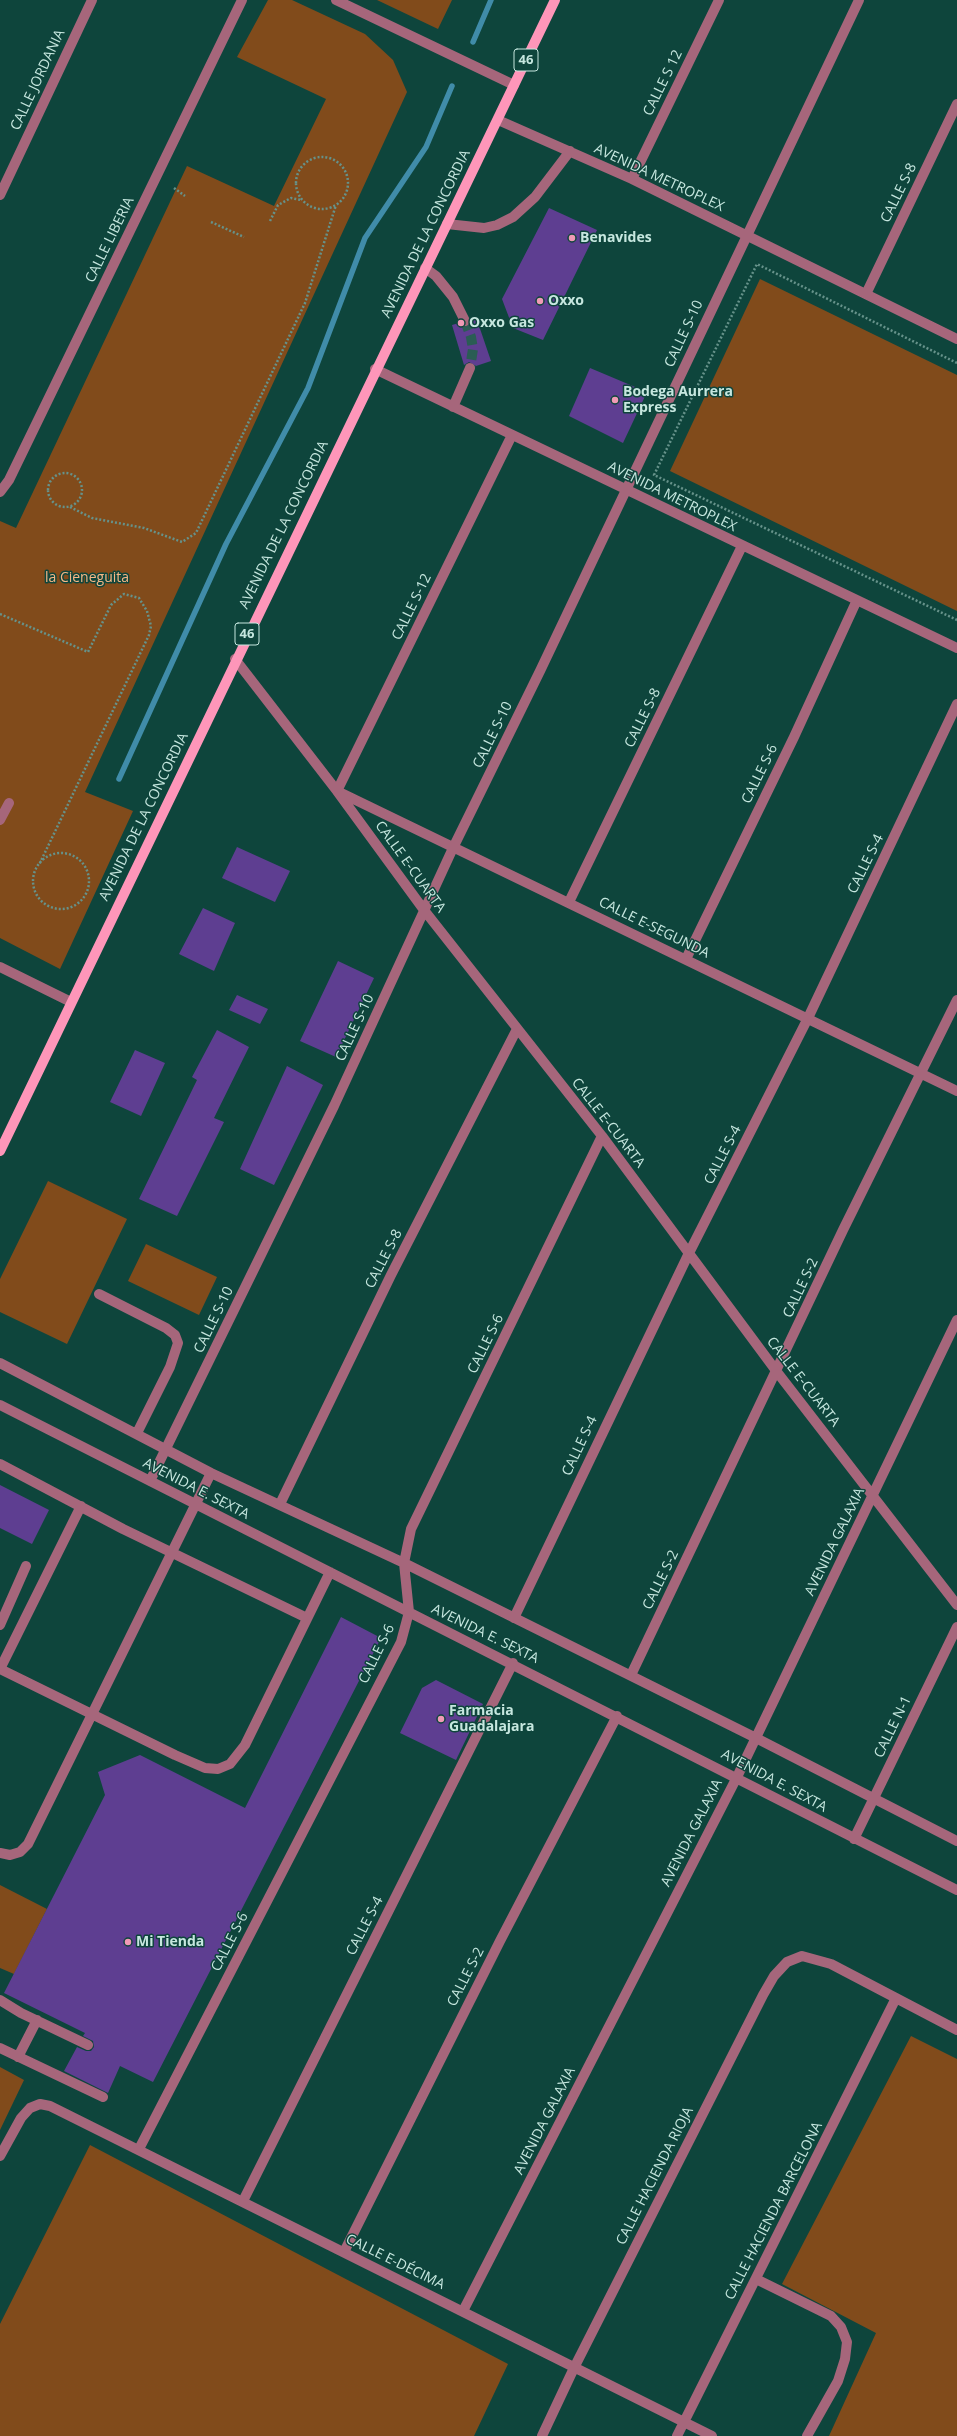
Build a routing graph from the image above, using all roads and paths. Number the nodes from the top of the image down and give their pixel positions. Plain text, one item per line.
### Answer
1 (92, 0) edge
2 (242, 0) edge
3 (336, 0) edge
4 (555, 0) edge
5 (719, 0) edge
6 (859, 0) edge
7 (514, 86) junction
8 (957, 104) edge
9 (498, 120) junction
10 (570, 151) junction
11 (632, 179) junction
12 (174, 188) dead end
13 (0, 195) edge
14 (185, 196) dead end
15 (302, 200) junction
16 (336, 205) junction
17 (270, 221) dead end
18 (211, 222) dead end
19 (447, 224) junction
20 (746, 235) junction
21 (244, 237) dead end
22 (424, 268) junction
23 (866, 294) junction
24 (465, 321) tunnel mouth
25 (957, 339) edge
26 (957, 363) edge
27 (470, 368) tunnel mouth
28 (375, 369) junction
29 (453, 407) junction
30 (512, 435) junction
31 (626, 490) junction
32 (1, 491) edge
33 (70, 507) junction
34 (742, 546) junction
35 (857, 600) junction
36 (0, 614) edge
37 (957, 620) edge
38 (957, 648) edge
39 (235, 659) junction
40 (957, 704) edge
41 (337, 791) junction
42 (9, 803) dead end
43 (0, 820) edge
44 (453, 848) junction
45 (40, 861) junction
46 (39, 865) dead end
47 (569, 902) junction
48 (424, 910) junction
49 (686, 959) junction
50 (0, 967) edge
51 (957, 1000) edge
52 (70, 1002) junction
53 (808, 1018) junction
54 (517, 1029) junction
55 (921, 1074) junction
56 (957, 1091) edge
57 (602, 1136) junction
58 (0, 1151) edge
59 (688, 1253) junction
60 (100, 1294) dead end
61 (957, 1320) edge
62 (0, 1363) edge
63 (777, 1372) junction
64 (0, 1405) edge
65 (137, 1433) junction
66 (166, 1449) junction
67 (0, 1464) edge
68 (211, 1473) junction
69 (150, 1481) junction
70 (873, 1494) junction
71 (196, 1504) junction
72 (280, 1504) junction
73 (81, 1506) junction
74 (171, 1552) junction
75 (404, 1563) junction
76 (26, 1566) dead end
77 (330, 1572) junction
78 (957, 1605) edge
79 (409, 1612) junction
80 (307, 1618) junction
81 (514, 1618) junction
82 (0, 1625) edge
83 (957, 1627) edge
84 (513, 1663) junction
85 (0, 1669) edge
86 (631, 1675) junction
87 (92, 1714) junction
88 (617, 1716) junction
89 (756, 1738) junction
90 (737, 1777) junction
91 (875, 1799) junction
92 (854, 1839) junction
93 (957, 1841) edge
94 (0, 1853) edge
95 (957, 1890) edge
96 (896, 1998) junction
97 (0, 2000) edge
98 (37, 2020) junction
99 (957, 2030) edge
100 (88, 2045) dead end
101 (0, 2048) edge
102 (18, 2057) junction
103 (103, 2098) dead end
104 (139, 2149) junction
105 (0, 2156) edge
106 (243, 2202) junction
107 (344, 2252) junction
108 (756, 2279) junction
109 (463, 2311) junction
110 (574, 2368) junction
111 (685, 2422) junction
112 (542, 2436) edge
113 (677, 2436) edge
114 (712, 2436) edge
115 (807, 2436) edge

1 - 13 street, CALLE JORDANIA
2 - 32 street, CALLE LIBERIA
3 - 7 street
4 - 7 main road, AVENIDA DE LA CONCORDIA / 46
5 - 11 street, CALLE S 12
6 - 20 street, CALLE S-10
7 - 9 main road, AVENIDA DE LA CONCORDIA / 46
8 - 23 street, CALLE S-8
9 - 10 street, AVENIDA METROPLEX
9 - 19 main road, AVENIDA DE LA CONCORDIA / 46
10 - 11 street, AVENIDA METROPLEX
10 - 19 street
11 - 20 street, AVENIDA METROPLEX
12 - 14 path
15 - 16 path
15 - 16 path
15 - 17 path
16 - 33 path
18 - 21 path
19 - 22 main road, AVENIDA DE LA CONCORDIA / 46
20 - 23 street, AVENIDA METROPLEX
20 - 31 street, CALLE S-10
22 - 24 street
22 - 28 main road, AVENIDA DE LA CONCORDIA / 46
23 - 25 street, AVENIDA METROPLEX
26 - 37 path
27 - 29 street
28 - 29 street, AVENIDA METROPLEX
28 - 39 main road, AVENIDA DE LA CONCORDIA / 46
29 - 30 street, AVENIDA METROPLEX
30 - 31 street, AVENIDA METROPLEX
30 - 41 street, CALLE S-12
31 - 34 street, AVENIDA METROPLEX
31 - 44 street, CALLE S-10
33 - 33 path
34 - 35 street, AVENIDA METROPLEX
34 - 47 street, CALLE S-8
35 - 38 street, AVENIDA METROPLEX
35 - 49 street, CALLE S-6
36 - 45 path
39 - 41 street, CALLE E-CUARTA
39 - 52 main road, AVENIDA DE LA CONCORDIA / 46
40 - 53 street, CALLE S-4
41 - 44 street, CALLE E-SEGUNDA
41 - 48 street, CALLE E-CUARTA
42 - 43 street
44 - 47 street, CALLE E-SEGUNDA
44 - 48 street, CALLE S-10
45 - 45 path
45 - 46 path
47 - 49 street, CALLE E-SEGUNDA
48 - 54 street, CALLE E-CUARTA
48 - 66 street, CALLE S-10
49 - 53 street, CALLE E-SEGUNDA
50 - 52 street
51 - 55 street, CALLE S-2
52 - 58 main road, AVENIDA DE LA CONCORDIA / 46
53 - 55 street, CALLE E-SEGUNDA
53 - 59 street, CALLE S-4
54 - 57 street, CALLE E-CUARTA
54 - 72 street, CALLE S-8
55 - 56 street, CALLE E-SEGUNDA
55 - 63 street, CALLE S-2
57 - 59 street, CALLE E-CUARTA
57 - 75 street, CALLE S-6
59 - 63 street, CALLE E-CUARTA
59 - 81 street, CALLE S-4
60 - 65 street
61 - 70 street, AVENIDA GALAXIA
62 - 65 street, AVENIDA E. SEXTA
63 - 70 street, CALLE E-CUARTA
63 - 86 street, CALLE S-2
64 - 69 street, AVENIDA E. SEXTA
65 - 66 street, AVENIDA E. SEXTA
66 - 68 street, AVENIDA E. SEXTA
66 - 69 street, CALLE S-10
67 - 73 street
68 - 71 street
68 - 72 street, AVENIDA E. SEXTA
69 - 71 street, AVENIDA E. SEXTA
70 - 78 street, CALLE E-CUARTA
70 - 89 street, AVENIDA GALAXIA
71 - 74 street
71 - 77 street, AVENIDA E. SEXTA
72 - 75 street, AVENIDA E. SEXTA
73 - 74 street
73 - 85 street
74 - 80 street
74 - 87 street
75 - 79 street, CALLE S-6
75 - 81 street, AVENIDA E. SEXTA
76 - 82 street
77 - 79 street, AVENIDA E. SEXTA
77 - 80 street
79 - 84 street, AVENIDA E. SEXTA
79 - 104 street, CALLE S-6
80 - 87 street
81 - 86 street, AVENIDA E. SEXTA
83 - 91 street, CALLE N-1
84 - 88 street, AVENIDA E. SEXTA
84 - 106 street, CALLE S-4
85 - 87 street
86 - 89 street, AVENIDA E. SEXTA
87 - 94 street
88 - 90 street, AVENIDA E. SEXTA
88 - 107 street, CALLE S-2
89 - 90 street, AVENIDA GALAXIA
89 - 91 street, AVENIDA E. SEXTA
90 - 92 street, AVENIDA E. SEXTA
90 - 109 street, AVENIDA GALAXIA
91 - 92 street, CALLE N-1
91 - 93 street, AVENIDA E. SEXTA
92 - 95 street, AVENIDA E. SEXTA
96 - 99 street
96 - 108 street, CALLE HACIENDA BARCELONA
96 - 110 street, CALLE HACIENDA RIOJA
97 - 98 street
98 - 100 street
98 - 102 street
101 - 102 street
102 - 103 street
104 - 105 street, CALLE E-DÉCIMA
104 - 106 street, CALLE E-DÉCIMA
106 - 107 street, CALLE E-DÉCIMA
107 - 109 street, CALLE E-DÉCIMA
108 - 111 street, CALLE HACIENDA BARCELONA
108 - 115 street
109 - 110 street, CALLE E-DÉCIMA
110 - 111 street, CALLE E-DÉCIMA
110 - 112 street, CALLE HACIENDA RIOJA
111 - 113 street, CALLE HACIENDA BARCELONA
111 - 114 street, CALLE E-DÉCIMA

